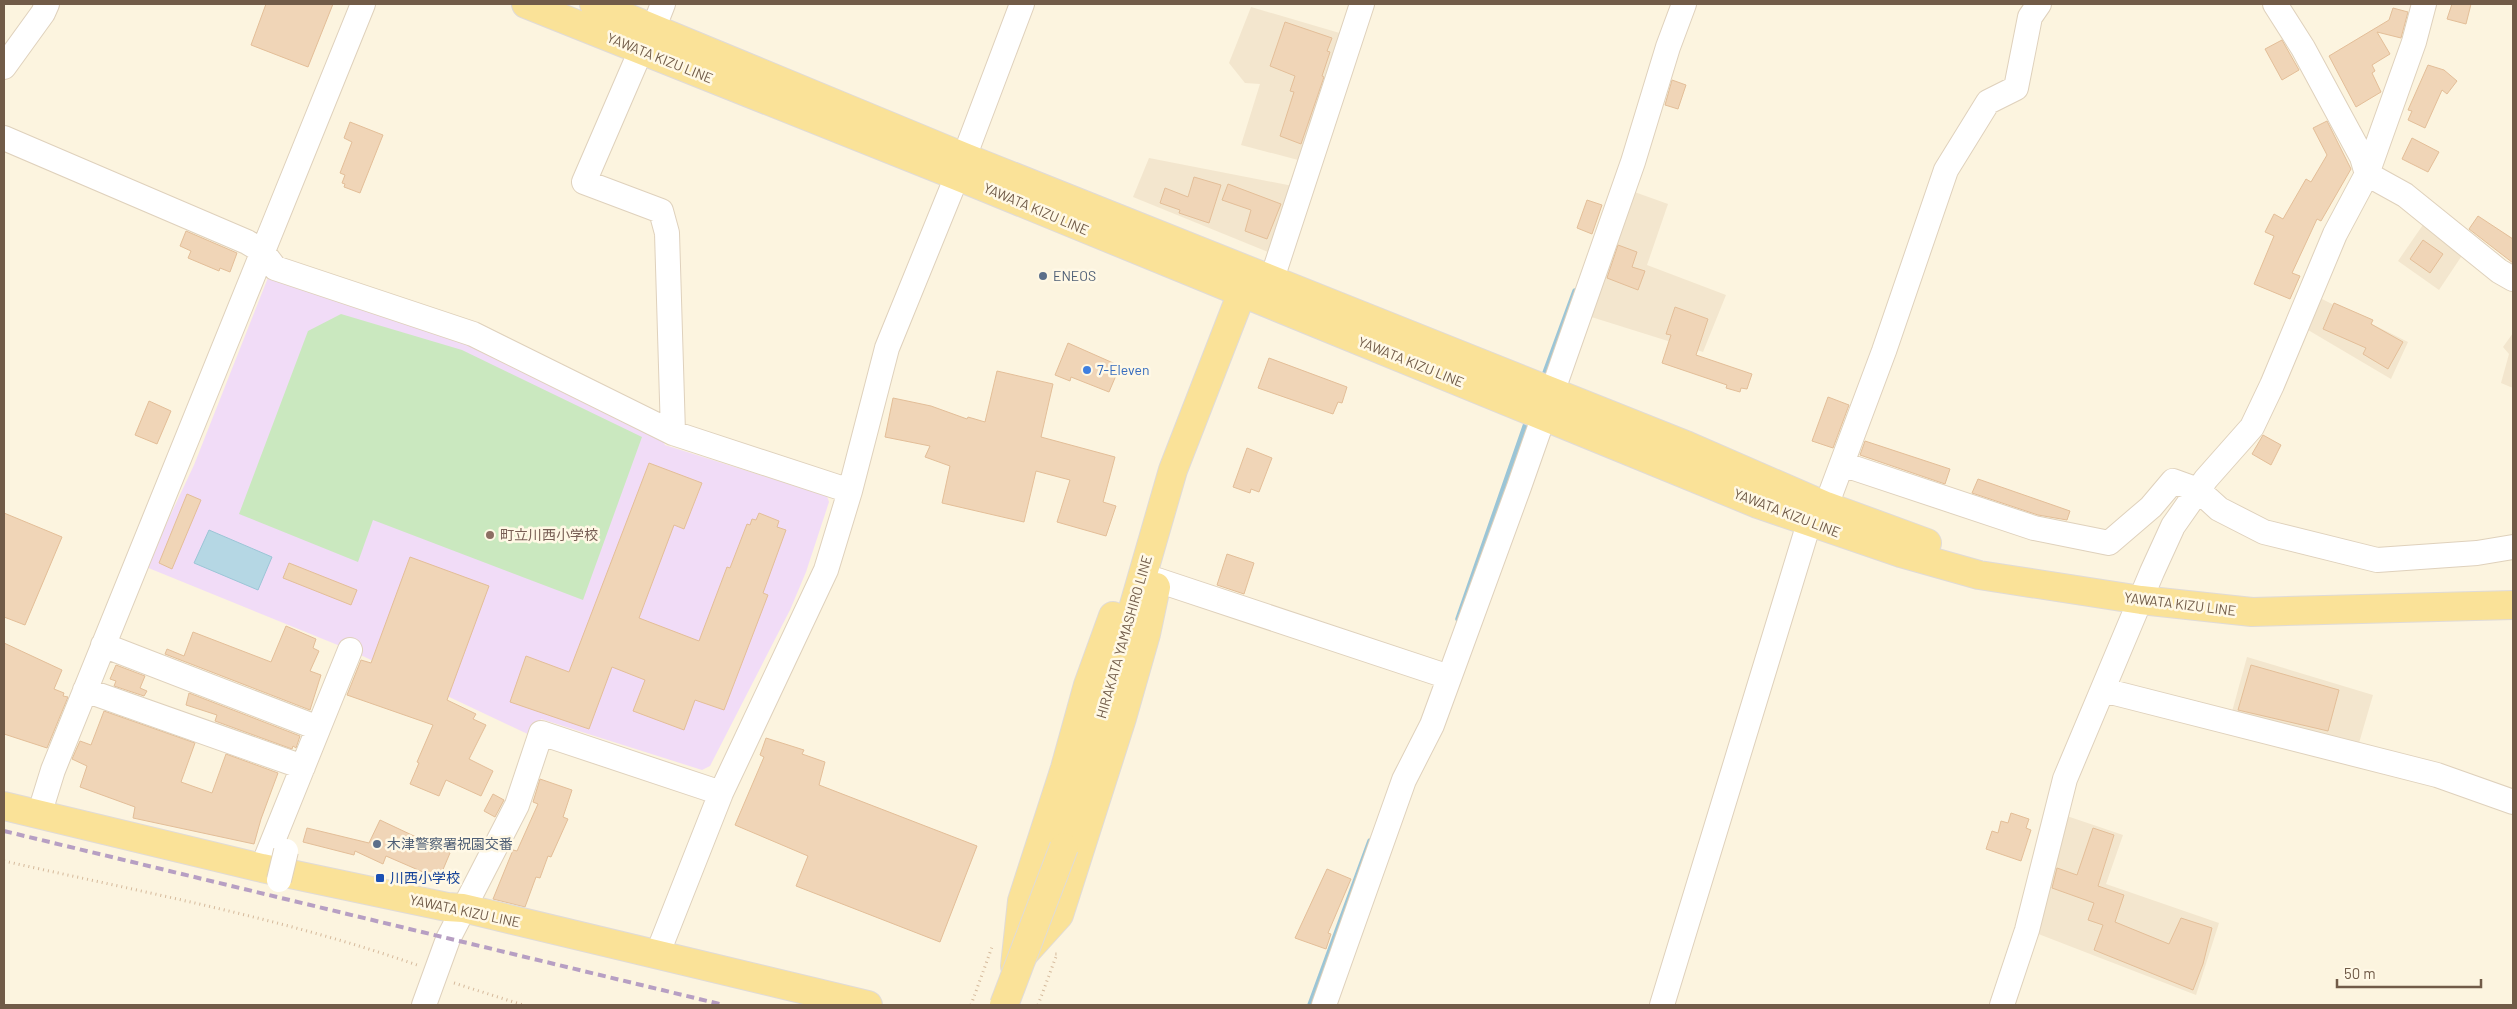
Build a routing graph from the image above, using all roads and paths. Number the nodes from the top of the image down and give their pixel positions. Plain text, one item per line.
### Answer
1 (47, 4) edge
2 (363, 4) edge
3 (526, 4) edge
4 (594, 4) edge
5 (1022, 4) edge
6 (1362, 4) edge
7 (1684, 4) edge
8 (2039, 4) edge
9 (2275, 4) edge
10 (2424, 4) edge
11 (653, 27) edge
12 (4, 67) edge
13 (4, 138) edge
14 (961, 167) junction
15 (2367, 174) junction
16 (262, 251) junction
17 (2513, 279) edge
18 (1257, 287) junction
19 (1548, 405) junction
20 (673, 432) junction
21 (1842, 464) junction
22 (1173, 470) junction
23 (2198, 490) junction
24 (850, 491) junction
25 (1818, 514) junction
26 (2513, 547) edge
27 (1157, 580) junction
28 (2143, 594) junction
29 (2513, 605) edge
30 (103, 645) junction
31 (350, 650) dead end
32 (1448, 677) junction
33 (85, 690) junction
34 (2103, 690) junction
35 (318, 728) junction
36 (302, 767) junction
37 (721, 793) junction
38 (2513, 802) edge
39 (4, 806) edge
40 (39, 815) junction
41 (286, 851) dead end
42 (4, 861) edge
43 (270, 874) junction
44 (463, 908) junction
45 (994, 942) dead end
46 (1048, 952) dead end
47 (657, 955) junction
48 (1016, 962) junction
49 (436, 974) junction
50 (424, 1005) edge
51 (523, 1005) edge
52 (868, 1005) edge
53 (971, 1005) edge
54 (1000, 1005) edge
55 (1004, 1005) edge
56 (1038, 1005) edge
57 (1324, 1005) edge
58 (1662, 1005) edge
59 (2002, 1005) edge

1 - 12 street
2 - 16 street
3 - 11 main road, YAWATA KIZU LINE
4 - 11 main road, YAWATA KIZU LINE
5 - 14 street
6 - 18 street
7 - 19 street
8 - 21 street
9 - 15 street
10 - 15 street
11 - 14 main road, YAWATA KIZU LINE
11 - 20 street
13 - 16 street
14 - 18 main road, YAWATA KIZU LINE
14 - 24 street
15 - 17 street
15 - 23 street
16 - 20 street
16 - 30 street
18 - 19 main road, YAWATA KIZU LINE
18 - 22 main road, HIRAKATA YAMASHIRO LINE
19 - 25 main road, YAWATA KIZU LINE
19 - 32 street
20 - 24 street
21 - 23 street
21 - 25 street
22 - 27 main road
22 - 48 main road
22 - 55 main road, HIRAKATA YAMASHIRO LINE, bridge
23 - 26 street
23 - 28 street
24 - 37 street
25 - 28 main road, YAWATA KIZU LINE
25 - 58 street
27 - 32 street
27 - 48 main road
28 - 29 main road, YAWATA KIZU LINE
28 - 34 street
30 - 33 street
30 - 35 street
31 - 35 street
32 - 57 street
33 - 36 street
33 - 40 street
34 - 38 street
34 - 59 street
35 - 36 street
36 - 43 street
37 - 44 street
37 - 47 street
39 - 40 main road, YAWATA KIZU LINE
40 - 43 main road, YAWATA KIZU LINE
41 - 43 street, bridge
42 - 49 path
43 - 44 main road, YAWATA KIZU LINE
44 - 47 main road, YAWATA KIZU LINE
44 - 49 street
45 - 53 path
46 - 56 path
47 - 52 main road, YAWATA KIZU LINE
48 - 54 main road
49 - 50 street
49 - 51 path

